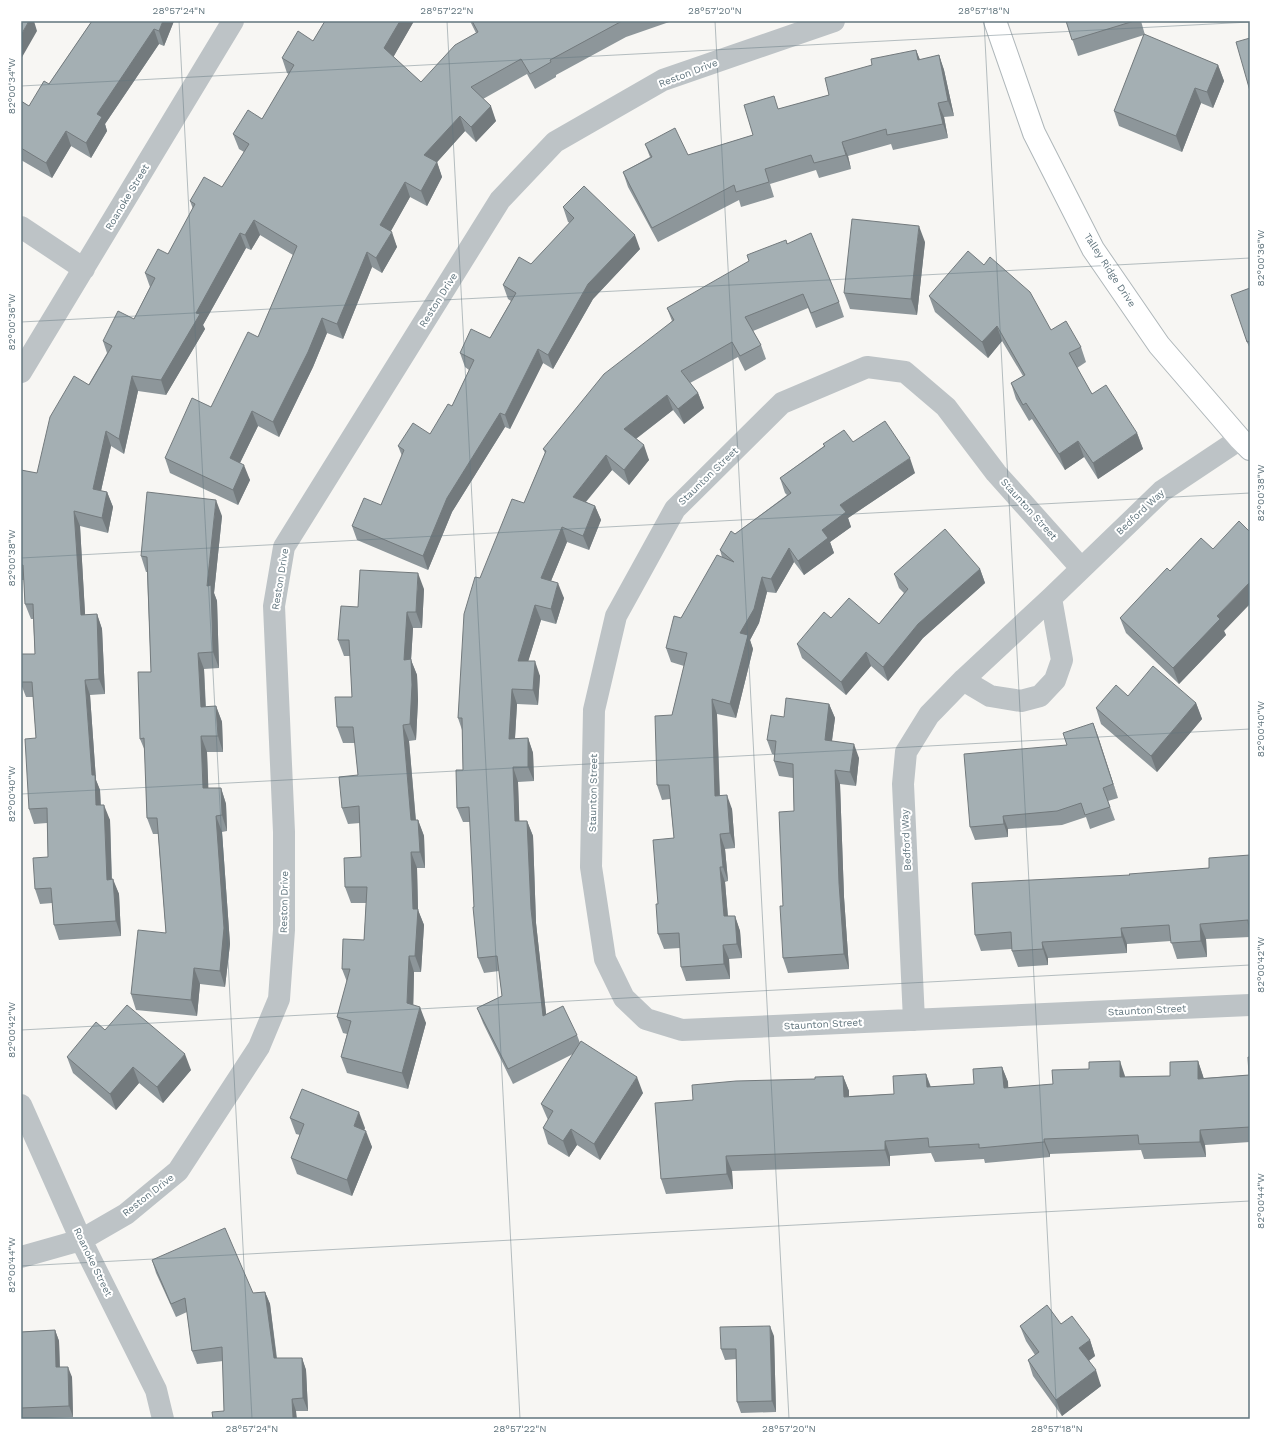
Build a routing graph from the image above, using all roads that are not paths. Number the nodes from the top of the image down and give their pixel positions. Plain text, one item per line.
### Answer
1 (232, 21) edge
2 (834, 21) edge
3 (995, 21) edge
4 (787, 29) edge
5 (21, 227) edge
6 (84, 269) junction
7 (21, 372) edge
8 (1245, 444) edge
9 (1081, 568) junction
10 (1051, 598) junction
11 (963, 680) junction
12 (1250, 1005) edge
13 (914, 1020) junction
14 (21, 1105) edge
15 (81, 1240) junction
16 (21, 1257) edge
17 (163, 1419) edge

1 - 6 street, Roanoke Street
2 - 4 street, Reston Drive
3 - 8 street, Talley Ridge Drive
4 - 15 street, Reston Drive
5 - 6 street
6 - 7 street, Roanoke Street
8 - 9 street, Bedford Way
9 - 10 street, Bedford Way
9 - 13 street, Staunton Street
10 - 11 street, Bedford Way
10 - 11 street
11 - 13 street, Bedford Way
12 - 13 street, Staunton Street
14 - 15 street, Roanoke Street
15 - 16 street, Reston Drive
15 - 17 street, Roanoke Street

